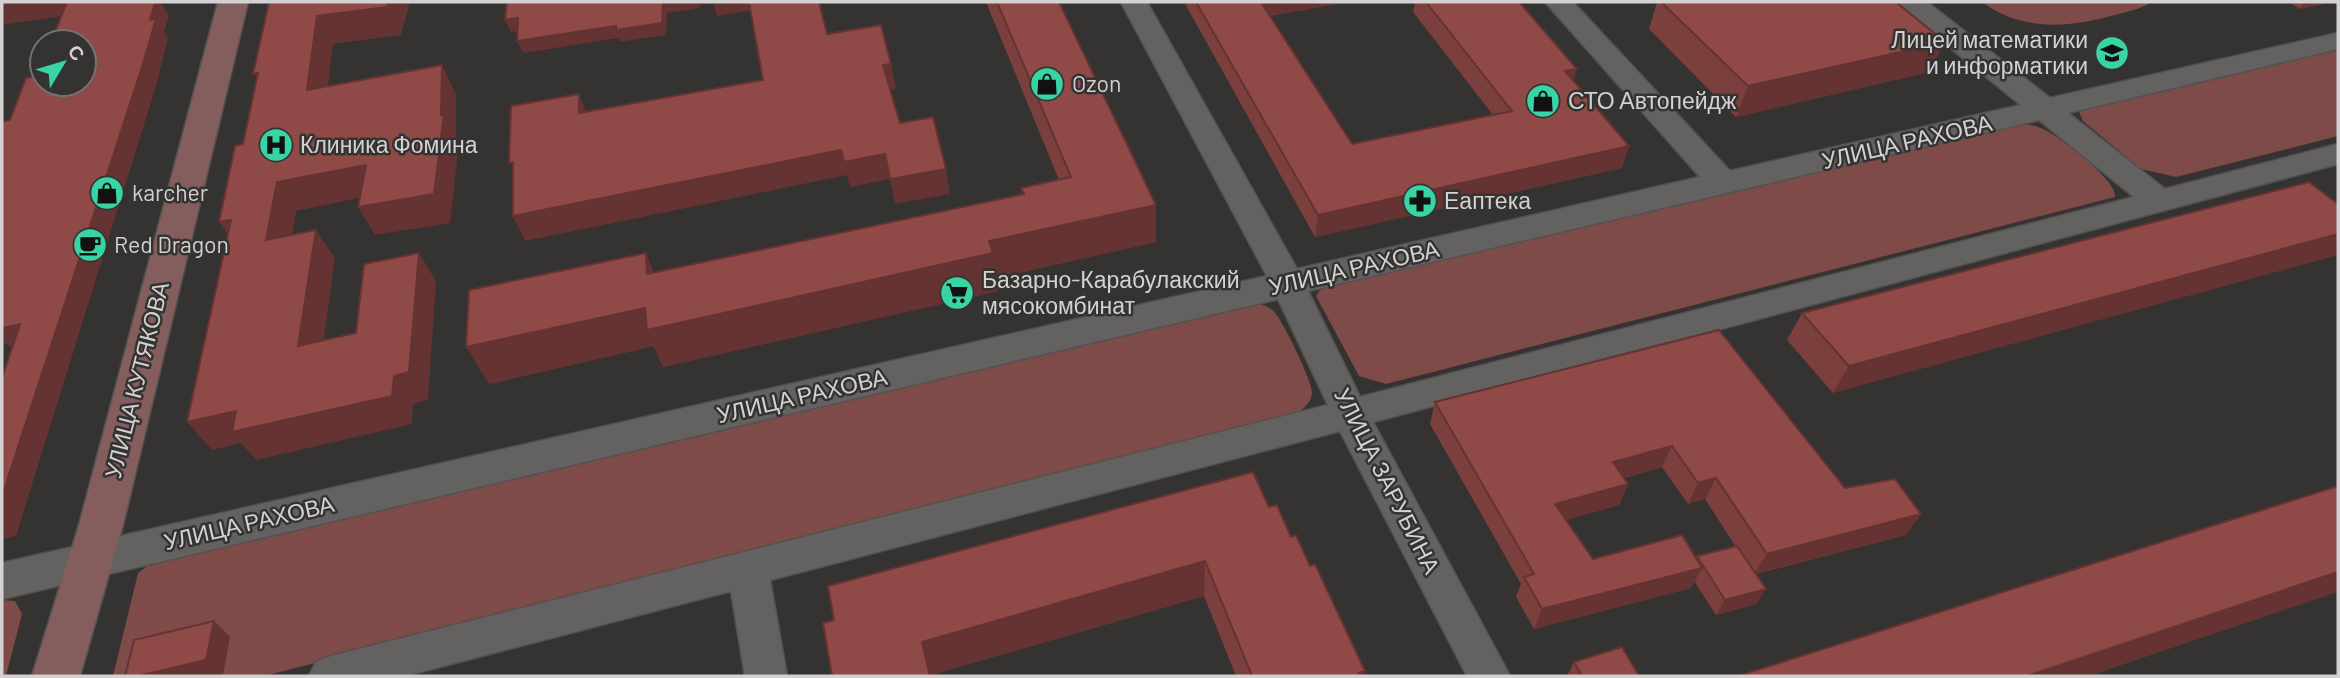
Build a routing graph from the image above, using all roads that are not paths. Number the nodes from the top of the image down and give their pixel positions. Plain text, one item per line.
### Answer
1 (233, 2) edge
2 (1134, 2) edge
3 (1558, 2) edge
4 (1911, 2) edge
5 (2338, 41) edge
6 (2044, 110) junction
7 (2338, 154) edge
8 (1723, 183) junction
9 (2158, 200) junction
10 (1288, 284) junction
11 (1350, 414) junction
12 (91, 561) junction
13 (748, 569) junction
14 (2, 580) edge
15 (57, 676) edge
16 (331, 676) edge
17 (766, 676) edge
18 (1489, 676) edge

1 - 12 street, УЛИЦА КУТЯКОВА
2 - 10 street, УЛИЦА ЗАРУБИНА
3 - 8 street
4 - 6 street
5 - 6 street, УЛИЦА РАХОВА
6 - 8 street, УЛИЦА РАХОВА
6 - 9 street
7 - 9 street
8 - 10 street, УЛИЦА РАХОВА
9 - 11 street
10 - 11 street, УЛИЦА ЗАРУБИНА
10 - 12 street, УЛИЦА РАХОВА
11 - 13 street
11 - 18 street, УЛИЦА ЗАРУБИНА
12 - 14 street, УЛИЦА РАХОВА
12 - 15 street, УЛИЦА КУТЯКОВА
13 - 16 street
13 - 17 street

